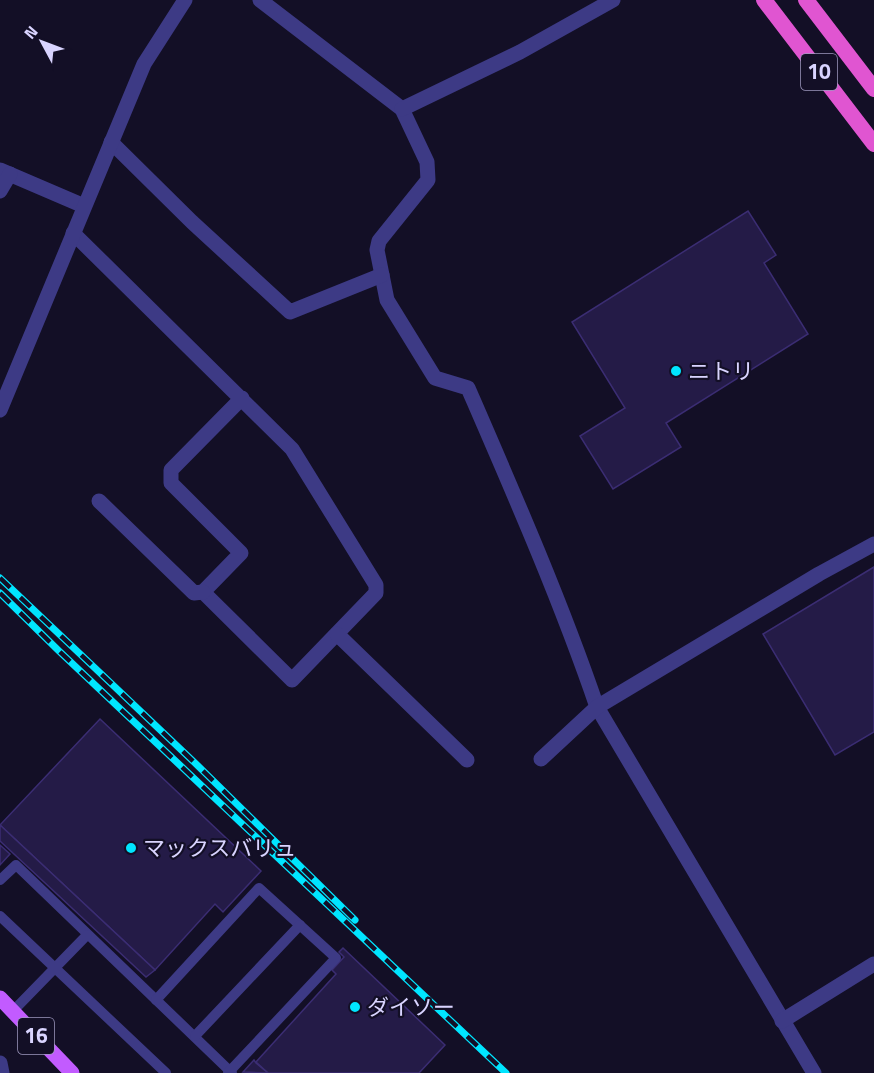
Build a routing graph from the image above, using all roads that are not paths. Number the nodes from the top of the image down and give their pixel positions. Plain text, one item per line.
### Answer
1 (185, 0) edge
2 (260, 0) edge
3 (613, 0) edge
4 (764, 0) edge
5 (806, 0) edge
6 (874, 89) edge
7 (402, 109) junction
8 (111, 142) junction
9 (874, 144) edge
10 (5, 172) edge
11 (0, 191) edge
12 (84, 206) junction
13 (73, 233) junction
14 (382, 274) junction
15 (242, 398) junction
16 (0, 410) edge
17 (99, 501) dead end
18 (874, 543) edge
19 (203, 592) junction
20 (337, 634) junction
21 (597, 707) junction
22 (541, 759) dead end
23 (467, 760) dead end
24 (0, 880) edge
25 (0, 916) edge
26 (300, 925) junction
27 (87, 935) junction
28 (874, 964) edge
29 (55, 968) junction
30 (0, 998) edge
31 (156, 1000) junction
32 (13, 1011) junction
33 (782, 1021) junction
34 (195, 1036) junction
35 (0, 1064) edge
36 (230, 1072) edge
37 (2, 1073) edge
38 (72, 1073) edge
39 (166, 1073) edge
40 (814, 1073) edge

1 - 8 street
2 - 7 street
3 - 7 street
4 - 9 highway, 10
5 - 6 highway, 10
7 - 14 street
8 - 12 street
8 - 14 street
10 - 11 street
10 - 12 street
12 - 13 street
13 - 15 street
13 - 16 street
14 - 21 street
15 - 19 street
15 - 20 street
17 - 19 street
18 - 21 street
19 - 20 street
20 - 23 street
21 - 22 street
21 - 33 street
24 - 27 lane
25 - 29 lane
26 - 31 lane
26 - 34 lane
26 - 36 lane
27 - 29 lane
27 - 31 lane
28 - 33 street
29 - 32 lane
29 - 39 lane
30 - 32 main road, 16
31 - 34 lane
32 - 38 main road, 16
33 - 40 street
34 - 36 lane
35 - 37 street

